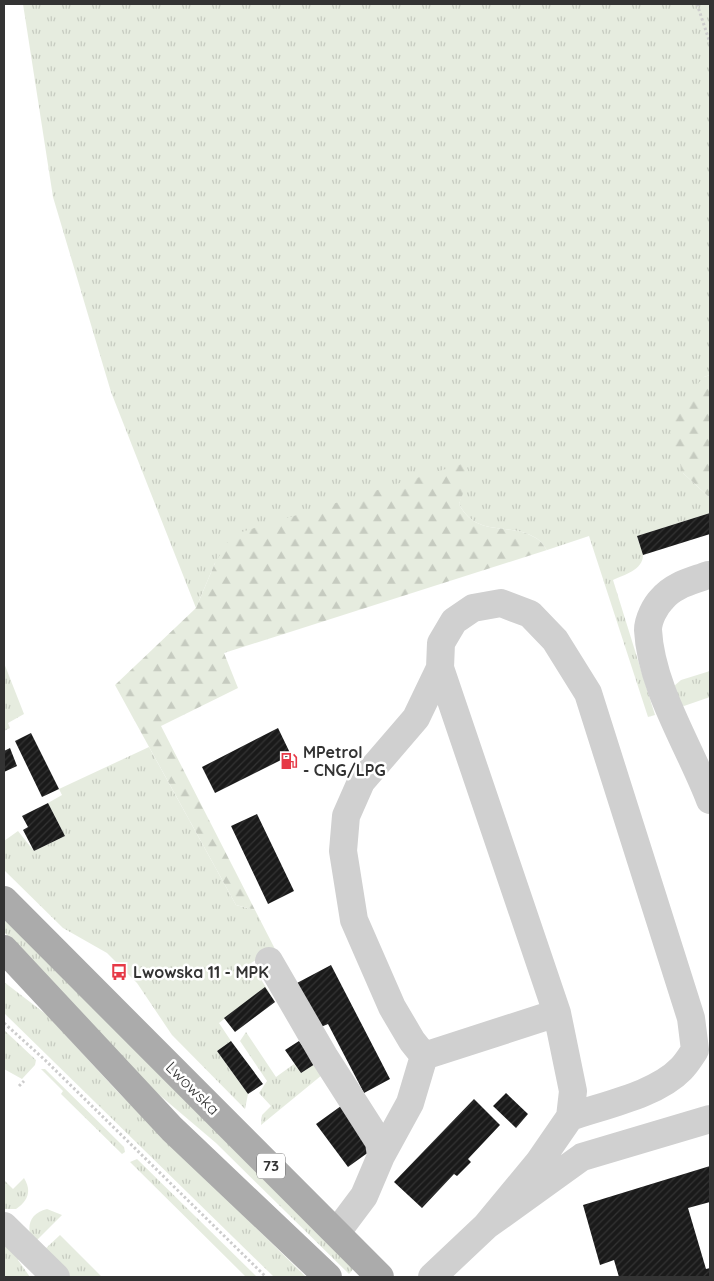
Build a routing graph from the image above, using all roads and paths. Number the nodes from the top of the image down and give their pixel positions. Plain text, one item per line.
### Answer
1 (697, 4) edge
2 (710, 43) edge
3 (708, 575) dead end
4 (440, 668) junction
5 (710, 800) edge
6 (4, 900) edge
7 (4, 949) edge
8 (269, 961) dead end
9 (557, 1013) junction
10 (4, 1023) edge
11 (424, 1056) junction
12 (24, 1081) dead end
13 (19, 1086) dead end
14 (570, 1117) junction
15 (710, 1119) edge
16 (381, 1156) junction
17 (4, 1226) edge
18 (486, 1226) junction
19 (337, 1232) junction
20 (56, 1277) edge
21 (266, 1277) edge
22 (328, 1277) edge
23 (380, 1277) edge
24 (432, 1277) edge

1 - 2 path
3 - 5 street
4 - 9 street
4 - 11 street
4 - 14 street
6 - 19 main road, Lwowska / 73
7 - 22 main road, 73
8 - 16 street
9 - 11 street
9 - 14 street
10 - 21 path
11 - 16 street
12 - 13 path
14 - 18 street
15 - 18 street
16 - 19 street
17 - 20 street
18 - 24 street
19 - 23 main road, Lwowska / 73

